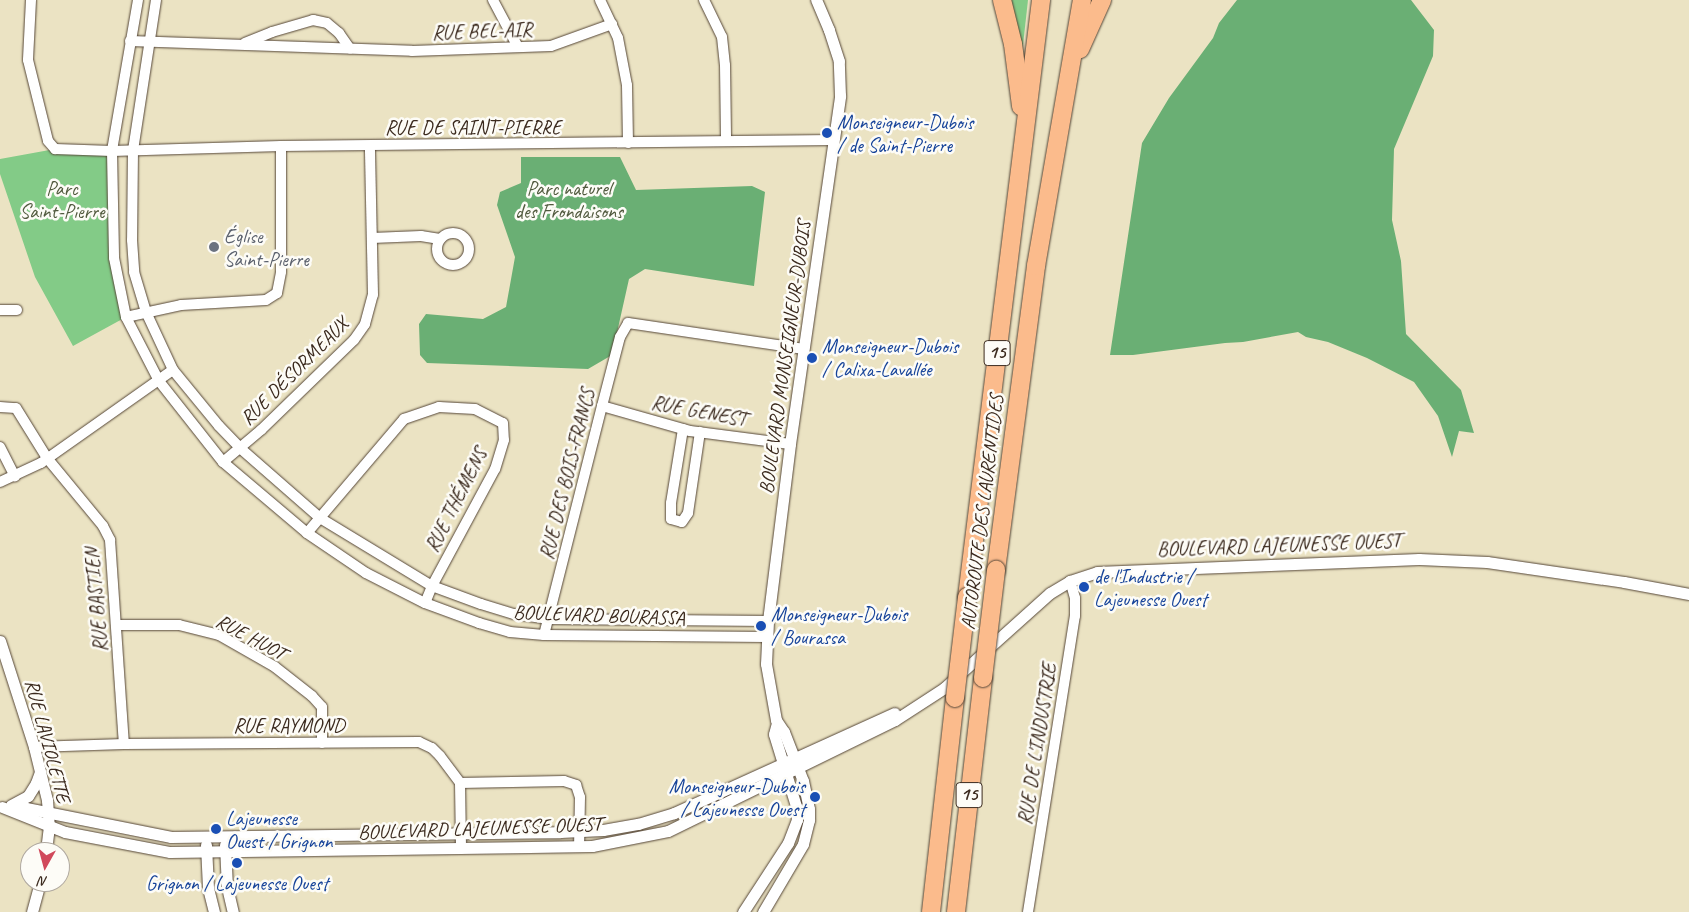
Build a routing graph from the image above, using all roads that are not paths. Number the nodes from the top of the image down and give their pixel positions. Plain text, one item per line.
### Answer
1 (31, 0) edge
2 (138, 0) edge
3 (156, 0) edge
4 (493, 0) edge
5 (600, 0) edge
6 (704, 0) edge
7 (816, 0) edge
8 (1002, 0) edge
9 (1041, 0) edge
10 (1082, 0) edge
11 (1102, 0) edge
12 (612, 24) junction
13 (130, 41) junction
14 (149, 42) junction
15 (241, 45) junction
16 (518, 47) junction
17 (350, 49) junction
18 (1068, 77) junction
19 (1025, 134) junction
20 (834, 140) junction
21 (726, 141) junction
22 (628, 144) junction
23 (281, 146) junction
24 (370, 146) junction
25 (133, 150) junction
26 (112, 151) junction
27 (372, 238) junction
28 (132, 240) junction
29 (440, 240) dead end
30 (114, 241) junction
31 (0, 310) edge
32 (17, 310) dead end
33 (146, 312) junction
34 (126, 318) junction
35 (804, 349) junction
36 (174, 370) junction
37 (159, 381) junction
38 (602, 406) junction
39 (0, 407) edge
40 (683, 429) junction
41 (700, 432) junction
42 (790, 444) junction
43 (0, 447) edge
44 (240, 448) junction
45 (48, 458) junction
46 (223, 462) junction
47 (15, 476) junction
48 (0, 482) edge
49 (320, 518) junction
50 (307, 533) junction
51 (1070, 581) junction
52 (432, 586) junction
53 (1689, 594) edge
54 (424, 603) junction
55 (548, 619) junction
56 (768, 621) junction
57 (117, 626) junction
58 (544, 635) junction
59 (766, 637) junction
60 (0, 641) edge
61 (777, 723) junction
62 (322, 743) junction
63 (124, 744) junction
64 (34, 747) junction
65 (796, 763) junction
66 (784, 768) junction
67 (40, 771) junction
68 (460, 783) junction
69 (1, 807) edge
70 (48, 813) junction
71 (49, 826) junction
72 (580, 832) junction
73 (461, 833) junction
74 (206, 836) junction
75 (225, 836) junction
76 (47, 842) edge
77 (579, 847) junction
78 (461, 849) junction
79 (206, 852) junction
80 (225, 852) junction
81 (37, 892) edge
82 (32, 912) edge
83 (214, 912) edge
84 (233, 912) edge
85 (744, 912) edge
86 (763, 912) edge
87 (931, 912) edge
88 (956, 912) edge
89 (1028, 912) edge

1 - 26 street, RUE DE SAINT-PIERRE
2 - 13 street, BOULEVARD BOURASSA
3 - 14 street, BOULEVARD BOURASSA
4 - 16 street
5 - 12 street
6 - 21 street
7 - 20 street, BOULEVARD MONSEIGNEUR-DUBOIS
8 - 19 highway
9 - 19 highway, AUTOROUTE DES LAURENTIDES / 15
10 - 18 highway, AUTOROUTE DES LAURENTIDES / 15
11 - 18 highway
12 - 16 street, RUE BEL-AIR
12 - 22 street
13 - 14 street, RUE BEL-AIR
13 - 26 street, BOULEVARD BOURASSA
14 - 15 street, RUE BEL-AIR
14 - 25 street, BOULEVARD BOURASSA
15 - 17 street, RUE BEL-AIR
15 - 17 street, RUE BEL-AIR
16 - 17 street, RUE BEL-AIR
18 - 88 highway, AUTOROUTE DES LAURENTIDES / 15, bridge
19 - 87 highway, AUTOROUTE DES LAURENTIDES / 15, bridge
20 - 21 street, RUE DE SAINT-PIERRE
20 - 35 street, BOULEVARD MONSEIGNEUR-DUBOIS
21 - 22 street, RUE DE SAINT-PIERRE
22 - 24 street, RUE DE SAINT-PIERRE
23 - 24 street, RUE DE SAINT-PIERRE
23 - 25 street, RUE DE SAINT-PIERRE
23 - 33 street
24 - 27 street, RUE DÉSORMEAUX
25 - 26 street, RUE DE SAINT-PIERRE
25 - 28 street, BOULEVARD BOURASSA
26 - 30 street, BOULEVARD BOURASSA
27 - 29 street
27 - 44 street, RUE DÉSORMEAUX
28 - 30 street
28 - 33 street, BOULEVARD BOURASSA
30 - 34 street, BOULEVARD BOURASSA
31 - 32 street
33 - 34 street
33 - 36 street, BOULEVARD BOURASSA
34 - 37 street, BOULEVARD BOURASSA
35 - 38 street, RUE DES BOIS-FRANCS
35 - 42 street, BOULEVARD MONSEIGNEUR-DUBOIS
36 - 37 street
36 - 44 street, BOULEVARD BOURASSA
37 - 45 street
37 - 46 street, BOULEVARD BOURASSA
38 - 40 street, RUE GENEST
38 - 55 street, RUE DES BOIS-FRANCS
39 - 45 street, RUE BASTIEN
40 - 41 street, RUE GENEST
40 - 41 street
41 - 42 street, RUE GENEST
42 - 56 street, BOULEVARD MONSEIGNEUR-DUBOIS
43 - 47 street
44 - 46 street, RUE DÉSORMEAUX
44 - 49 street, BOULEVARD BOURASSA
45 - 47 street
45 - 57 street, RUE BASTIEN
46 - 50 street, BOULEVARD BOURASSA
47 - 48 street
49 - 50 street, RUE THÉMENS
49 - 52 street, BOULEVARD BOURASSA
49 - 52 street, RUE THÉMENS
50 - 54 street, BOULEVARD BOURASSA
51 - 53 street, BOULEVARD LAJEUNESSE OUEST
51 - 65 street, BOULEVARD LAJEUNESSE OUEST
51 - 89 street, RUE DE L'INDUSTRIE
52 - 54 street, RUE THÉMENS
52 - 55 street, BOULEVARD BOURASSA
54 - 58 street, BOULEVARD BOURASSA
55 - 56 street, BOULEVARD BOURASSA
55 - 58 street, RUE DES BOIS-FRANCS
56 - 59 street, BOULEVARD MONSEIGNEUR-DUBOIS
57 - 62 street, RUE HUOT
57 - 63 street, RUE BASTIEN
58 - 59 street, BOULEVARD BOURASSA
59 - 61 street, BOULEVARD MONSEIGNEUR-DUBOIS
60 - 64 street, RUE LAVIOLETTE
61 - 65 street, BOULEVARD MONSEIGNEUR-DUBOIS
61 - 66 street, BOULEVARD MONSEIGNEUR-DUBOIS
62 - 63 street, RUE RAYMOND
62 - 68 street, RUE RAYMOND
63 - 64 street, RUE RAYMOND
64 - 67 street, RUE LAVIOLETTE
65 - 66 street, BOULEVARD LAJEUNESSE OUEST
65 - 86 street, BOULEVARD MONSEIGNEUR-DUBOIS
66 - 72 street, BOULEVARD LAJEUNESSE OUEST
66 - 77 street, BOULEVARD LAJEUNESSE OUEST
66 - 85 street, BOULEVARD MONSEIGNEUR-DUBOIS
67 - 69 street
67 - 70 street, RUE LAVIOLETTE
68 - 72 street
68 - 73 street
69 - 70 street, BOULEVARD LAJEUNESSE OUEST
69 - 71 street, BOULEVARD LAJEUNESSE OUEST
70 - 71 street, RUE LAVIOLETTE
70 - 74 street, BOULEVARD LAJEUNESSE OUEST
71 - 76 street, RUE LAVIOLETTE
71 - 79 street, BOULEVARD LAJEUNESSE OUEST
72 - 73 street, BOULEVARD LAJEUNESSE OUEST
72 - 77 street
73 - 75 street, BOULEVARD LAJEUNESSE OUEST
73 - 78 street
74 - 75 street, BOULEVARD LAJEUNESSE OUEST
74 - 79 street
75 - 80 street
77 - 78 street, BOULEVARD LAJEUNESSE OUEST
78 - 80 street, BOULEVARD LAJEUNESSE OUEST
79 - 80 street, BOULEVARD LAJEUNESSE OUEST
79 - 83 street
80 - 84 street
81 - 82 street

